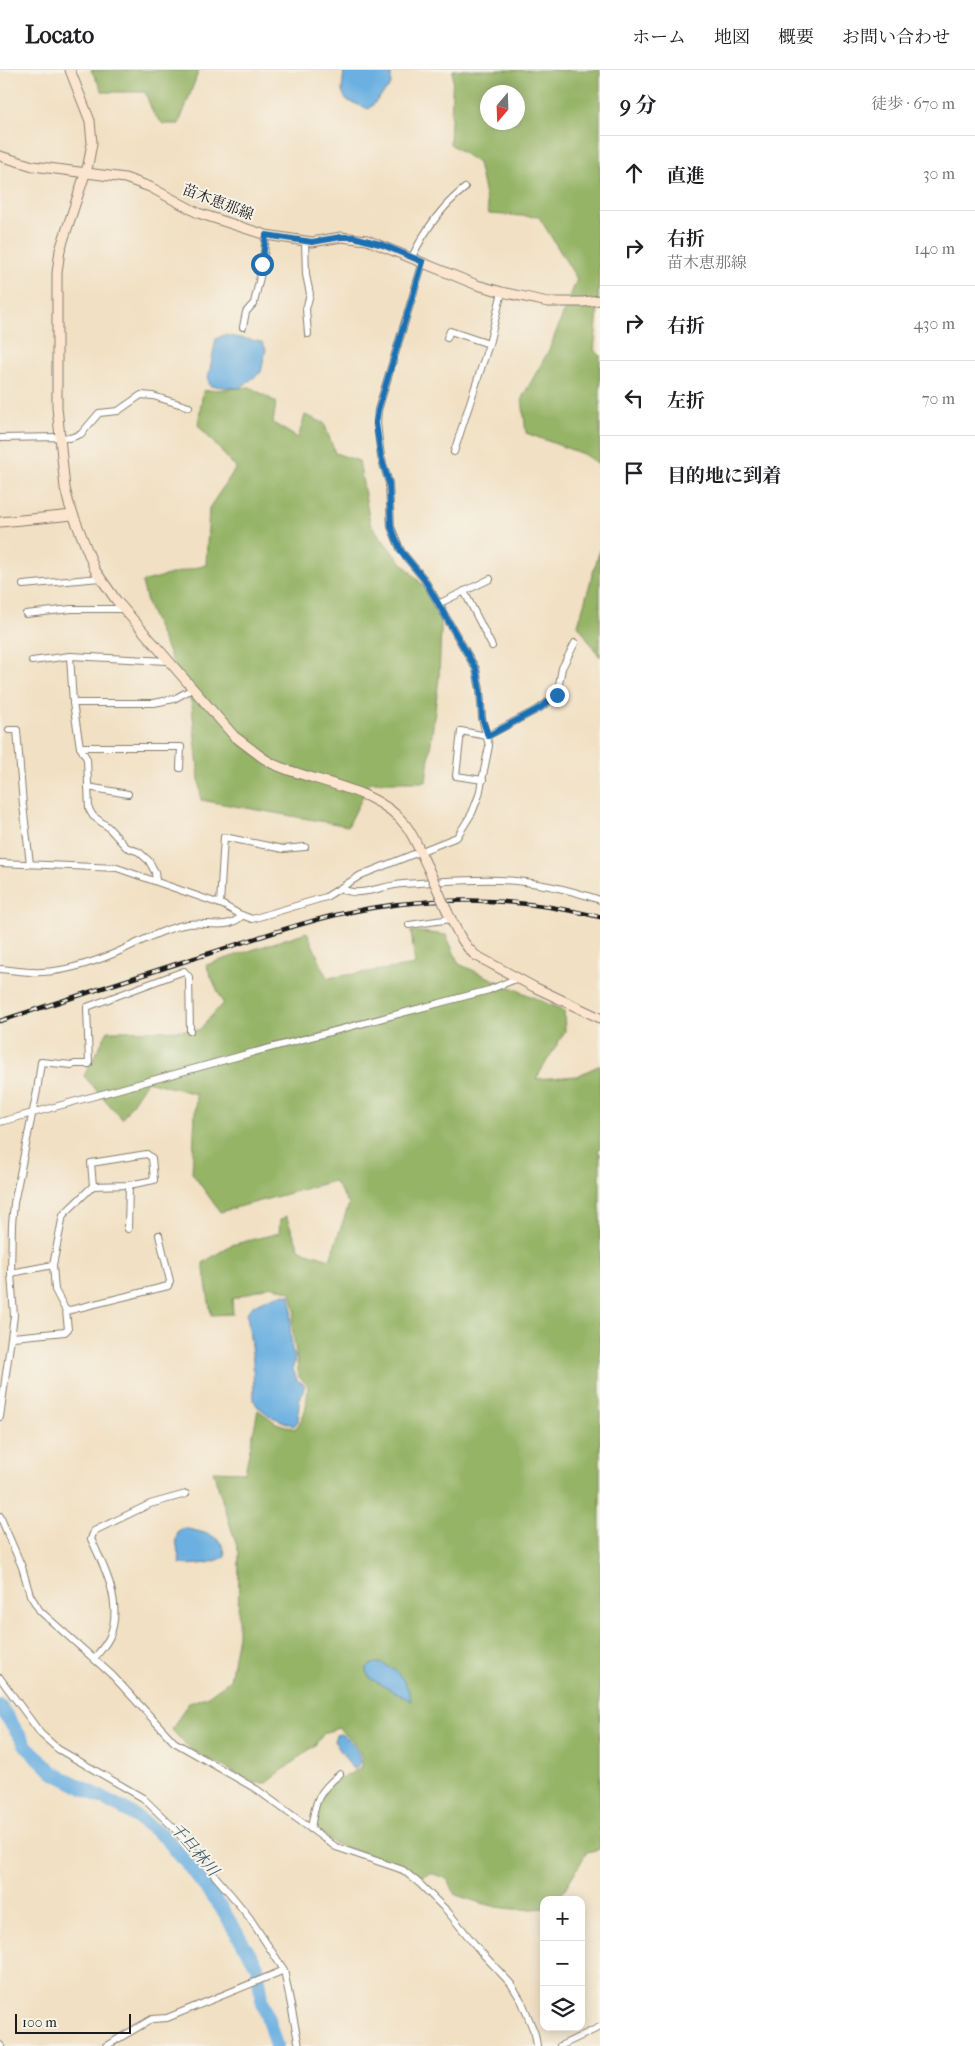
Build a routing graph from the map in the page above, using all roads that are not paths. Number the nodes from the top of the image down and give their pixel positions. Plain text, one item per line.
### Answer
1 (70, 70) edge
2 (0, 156) edge
3 (85, 173) junction
4 (466, 188) dead end
5 (266, 235) junction
6 (305, 241) junction
7 (412, 257) junction
8 (423, 262) junction
9 (502, 292) junction
10 (600, 300) edge
11 (243, 327) dead end
12 (308, 334) dead end
13 (447, 338) dead end
14 (489, 344) junction
15 (189, 407) dead end
16 (60, 436) junction
17 (0, 438) edge
18 (454, 452) dead end
19 (73, 515) junction
20 (0, 522) edge
21 (100, 578) junction
22 (490, 579) dead end
23 (23, 585) dead end
24 (464, 591) junction
25 (438, 604) junction
26 (125, 609) junction
27 (26, 614) dead end
28 (575, 643) dead end
29 (492, 646) dead end
30 (70, 656) junction
31 (32, 660) dead end
32 (167, 661) junction
33 (192, 688) junction
34 (73, 703) junction
35 (9, 730) dead end
36 (488, 736) junction
37 (80, 747) junction
38 (180, 768) dead end
39 (483, 780) junction
40 (88, 787) junction
41 (128, 794) dead end
42 (305, 847) dead end
43 (419, 851) junction
44 (0, 864) edge
45 (30, 864) junction
46 (156, 881) junction
47 (340, 888) junction
48 (600, 900) edge
49 (220, 904) junction
50 (242, 916) junction
51 (450, 916) junction
52 (409, 925) dead end
53 (0, 969) edge
54 (518, 978) junction
55 (600, 1018) edge
56 (190, 1031) dead end
57 (32, 1114) junction
58 (0, 1122) edge
59 (129, 1185) junction
60 (93, 1186) junction
61 (128, 1229) dead end
62 (159, 1235) dead end
63 (53, 1265) junction
64 (11, 1273) junction
65 (66, 1312) junction
66 (13, 1337) junction
67 (0, 1417) edge
68 (186, 1494) dead end
69 (0, 1516) edge
70 (2, 1526) edge
71 (94, 1658) junction
72 (0, 1678) edge
73 (340, 1774) dead end
74 (311, 1829) junction
75 (282, 1971) dead end
76 (600, 2027) edge
77 (106, 2046) edge
78 (298, 2046) edge
79 (537, 2046) edge
80 (560, 2046) edge

1 - 3 street
2 - 3 street, 苗木恵那線
3 - 5 street, 苗木恵那線
3 - 16 street
4 - 7 street
5 - 6 street, 苗木恵那線
5 - 11 street
6 - 7 street, 苗木恵那線
6 - 12 street
7 - 8 street, 苗木恵那線
8 - 9 street, 苗木恵那線
8 - 25 street
9 - 10 street, 苗木恵那線
9 - 14 street
13 - 14 street
14 - 18 street
15 - 16 street
16 - 17 street
16 - 19 street
19 - 20 street
19 - 21 street
21 - 23 street
21 - 26 street
22 - 24 street
24 - 25 street
24 - 29 street
25 - 36 street
26 - 27 street
26 - 32 street
28 - 36 street
30 - 31 street
30 - 32 street
30 - 34 street
32 - 33 street
33 - 34 street
33 - 43 street
34 - 37 street
35 - 45 street
36 - 39 street
36 - 39 street
37 - 38 street
37 - 40 street
39 - 43 street
40 - 41 street
40 - 46 street
42 - 49 street
43 - 47 street
43 - 51 street, bridge
44 - 45 street
45 - 46 street
46 - 49 street
47 - 48 street
47 - 50 street
49 - 50 street
50 - 53 street
51 - 52 street
51 - 54 street
54 - 55 street
54 - 57 street
56 - 57 street
57 - 58 street
57 - 64 street
59 - 60 street
59 - 60 street
59 - 61 street
60 - 63 street
62 - 65 street
63 - 64 street
63 - 65 street
64 - 66 street
65 - 66 street
66 - 67 street
68 - 71 street
69 - 70 street
70 - 71 street
71 - 74 street
72 - 78 street
73 - 74 street
74 - 79 street
75 - 77 street
76 - 80 street

